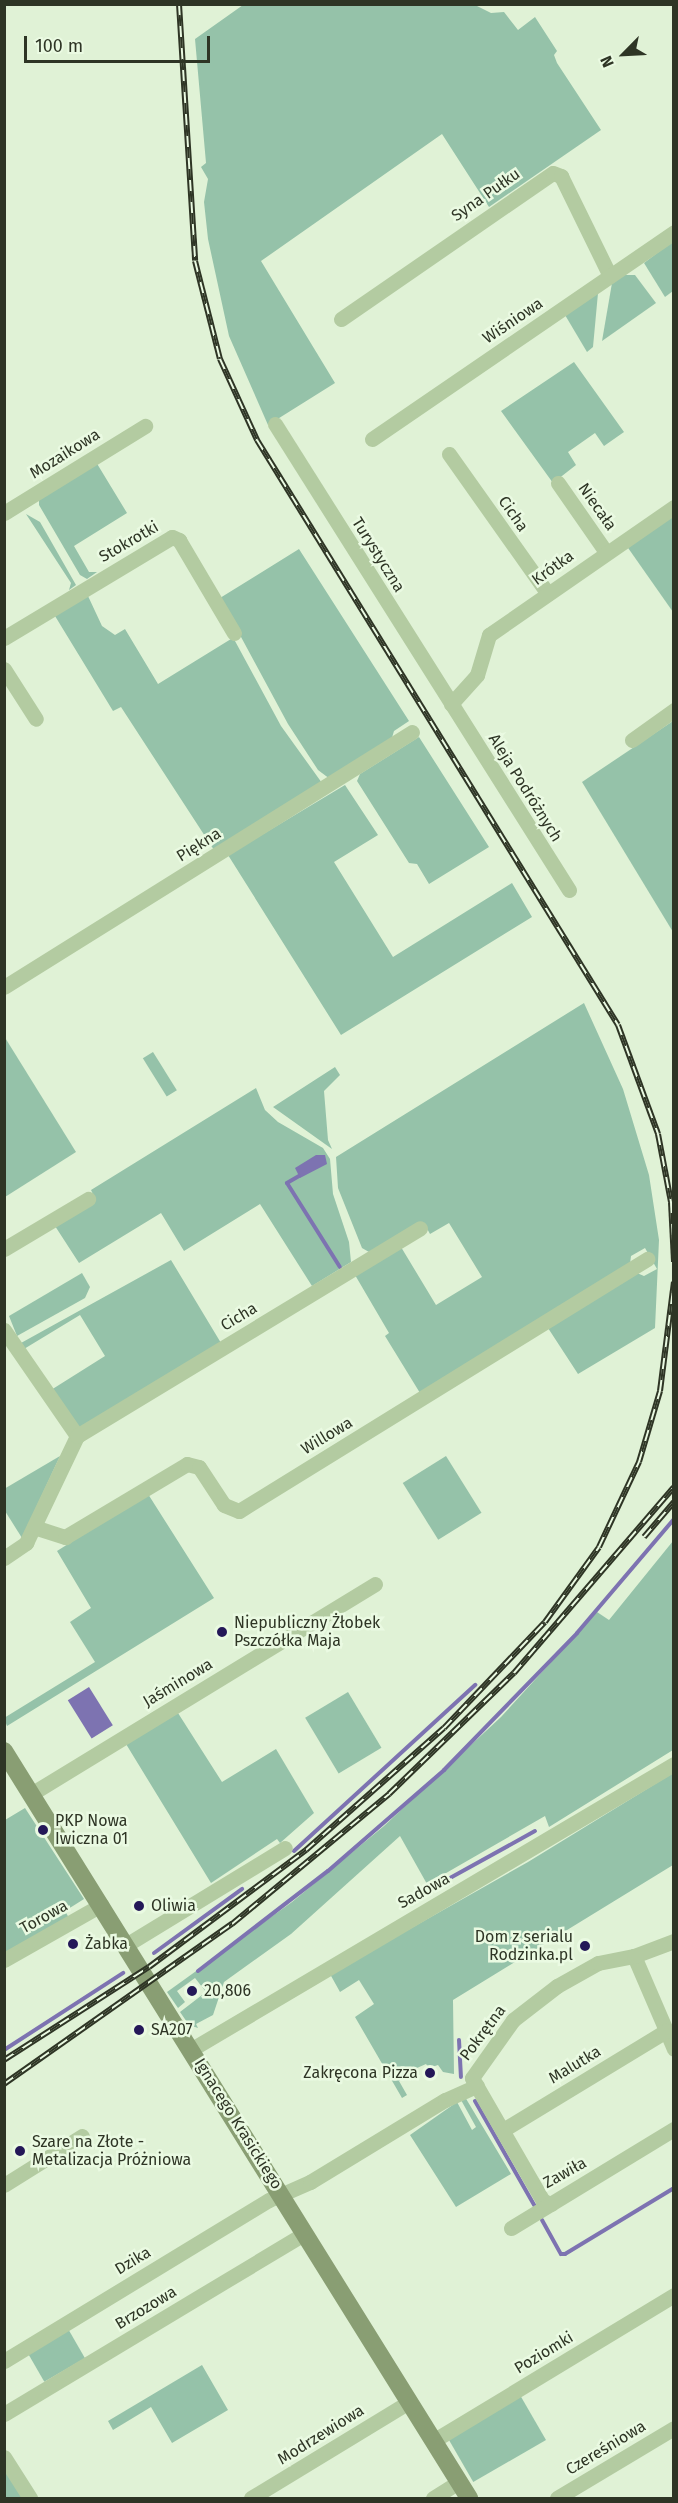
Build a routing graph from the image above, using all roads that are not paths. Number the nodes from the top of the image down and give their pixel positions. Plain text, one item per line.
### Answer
1 (674, 232) edge
2 (610, 276) junction
3 (341, 319) dead end
4 (275, 424) dead end
5 (145, 426) dead end
6 (372, 439) dead end
7 (448, 454) dead end
8 (558, 483) dead end
9 (674, 507) edge
10 (4, 513) edge
11 (606, 552) junction
12 (548, 594) junction
13 (234, 633) dead end
14 (4, 638) edge
15 (4, 669) edge
16 (451, 704) junction
17 (674, 710) edge
18 (36, 718) dead end
19 (412, 732) dead end
20 (632, 740) dead end
21 (568, 890) dead end
22 (4, 987) edge
23 (88, 1199) dead end
24 (420, 1228) dead end
25 (4, 1249) edge
26 (647, 1259) dead end
27 (4, 1330) edge
28 (77, 1436) junction
29 (34, 1527) junction
30 (4, 1558) edge
31 (375, 1584) dead end
32 (4, 1751) edge
33 (674, 1764) edge
34 (31, 1794) junction
35 (285, 1848) dead end
36 (101, 1905) junction
37 (674, 1941) edge
38 (126, 1945) junction
39 (634, 1956) junction
40 (4, 1960) edge
41 (666, 2031) junction
42 (192, 2049) junction
43 (674, 2049) edge
44 (475, 2082) junction
45 (674, 2129) edge
46 (503, 2130) junction
47 (82, 2136) dead end
48 (4, 2185) edge
49 (282, 2194) junction
50 (551, 2204) junction
51 (511, 2228) dead end
52 (305, 2233) junction
53 (674, 2295) edge
54 (4, 2361) edge
55 (409, 2402) junction
56 (4, 2414) edge
57 (674, 2428) edge
58 (433, 2441) junction
59 (4, 2457) edge
60 (459, 2482) junction
61 (30, 2499) edge
62 (251, 2499) edge
63 (434, 2499) edge
64 (469, 2499) edge
65 (557, 2499) edge

1 - 2 street, Wiśniowa
2 - 3 street, Syna Pułku
2 - 6 street, Wiśniowa
4 - 16 street, Turystyczna
5 - 10 street, Mozaikowa
7 - 12 street, Cicha
8 - 11 street, Niecała
9 - 11 street, Krótka
11 - 12 street, Krótka
12 - 16 street, Krótka
13 - 14 street, Stokrotki
15 - 18 street
16 - 21 street, Aleja Podróżnych
17 - 20 street
19 - 22 street, Piękna
23 - 25 street
24 - 28 street, Cicha
26 - 29 street, Willowa
27 - 28 street
28 - 29 street
29 - 30 street
31 - 34 street, Jaśminowa
32 - 34 street, Ignacego Krasickiego
33 - 42 street, Sadowa
34 - 36 street, Ignacego Krasickiego
35 - 38 street
36 - 38 street, Ignacego Krasickiego
36 - 40 street, Torowa
37 - 39 street, Pokrętna
38 - 42 street, Ignacego Krasickiego
39 - 41 street
39 - 44 street, Pokrętna
41 - 43 street
41 - 46 street, Malutka
42 - 49 street, Ignacego Krasickiego
44 - 46 street, Pokrętna
44 - 49 street, Dzika
45 - 50 street, Zawiła
46 - 50 street, Zawiła
47 - 48 street
49 - 52 street, Ignacego Krasickiego
49 - 54 street, Dzika
50 - 51 street
52 - 55 street, Ignacego Krasickiego
52 - 56 street, Brzozowa
53 - 58 street, Poziomki
55 - 58 street, Ignacego Krasickiego
55 - 62 street, Modrzewiowa
57 - 65 street, Czereśniowa
58 - 60 street, Ignacego Krasickiego
59 - 61 street
60 - 63 street
60 - 64 street, Ignacego Krasickiego

